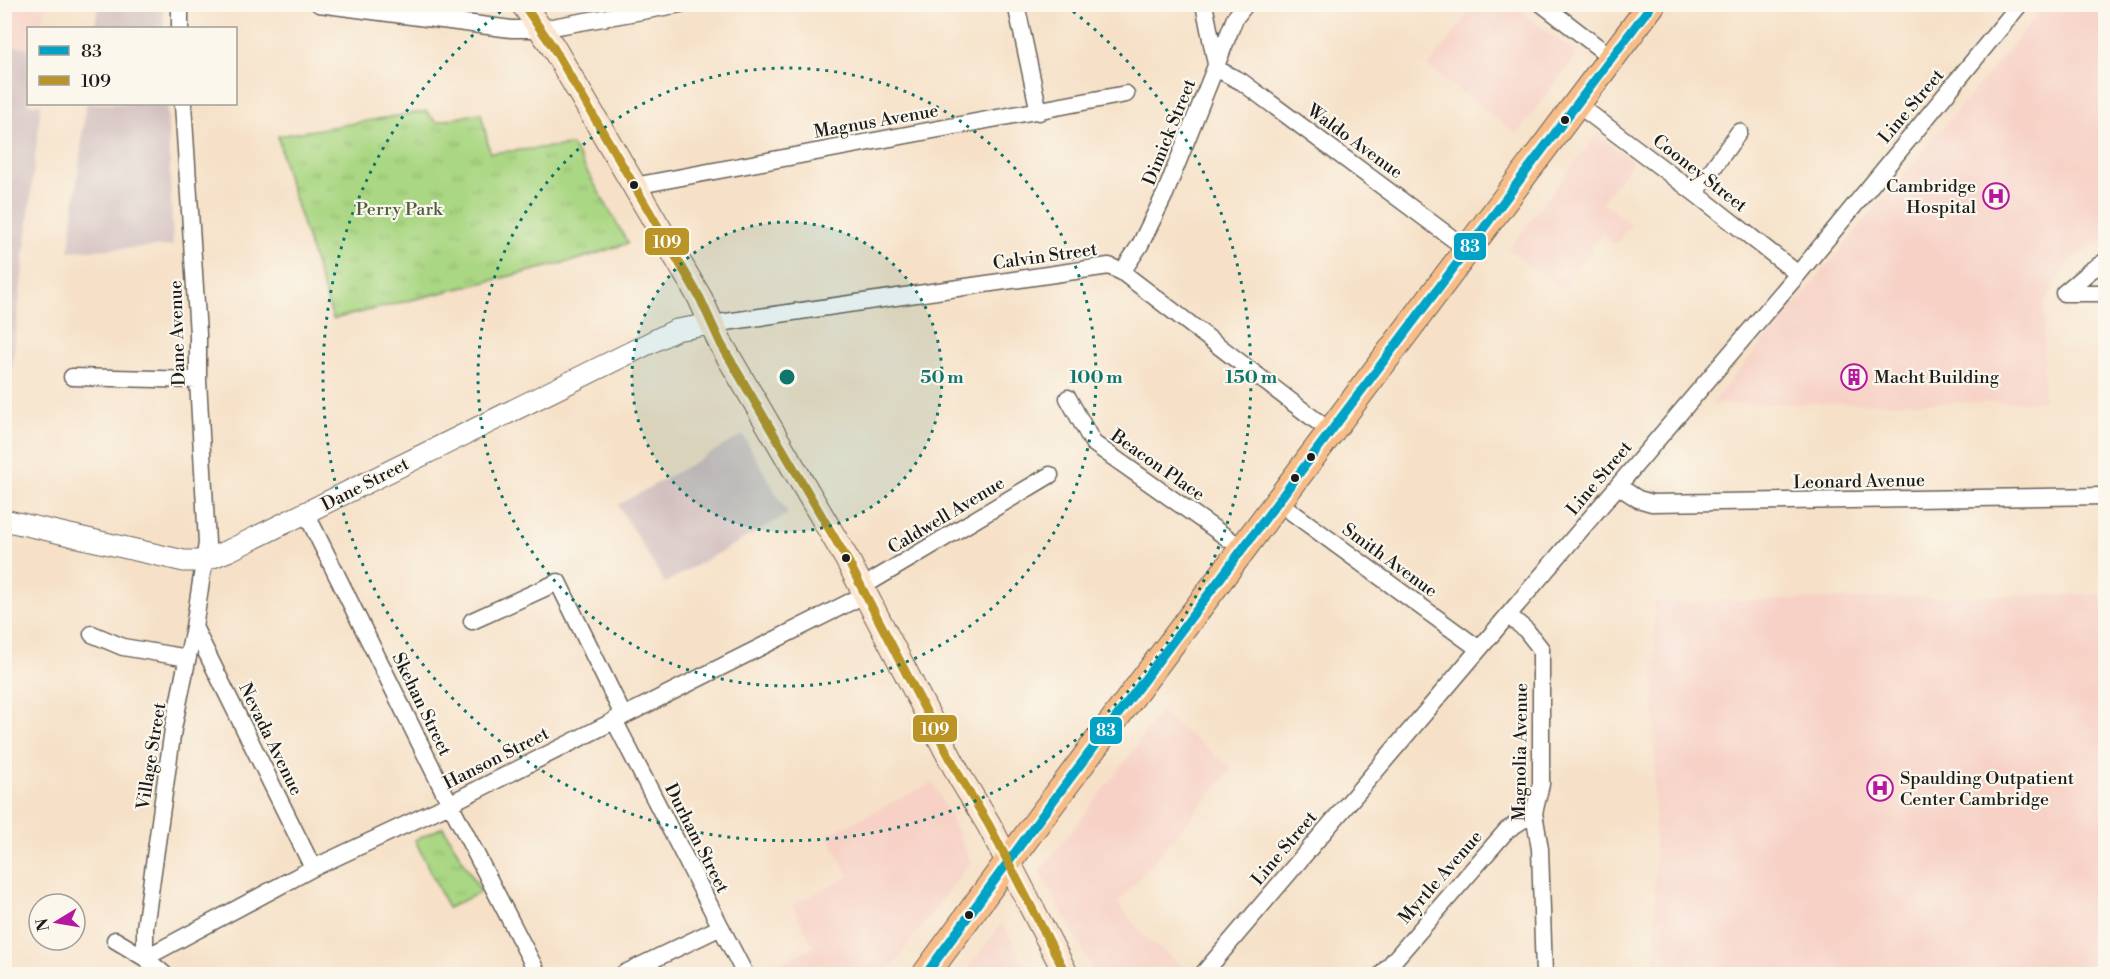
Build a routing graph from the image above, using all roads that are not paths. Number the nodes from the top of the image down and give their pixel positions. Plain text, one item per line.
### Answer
1 (180, 4) edge
2 (319, 4) edge
3 (523, 4) edge
4 (681, 4) edge
5 (1016, 4) edge
6 (1204, 4) edge
7 (1246, 4) edge
8 (1542, 4) edge
9 (1652, 4) edge
10 (2020, 4) edge
11 (180, 27) edge
12 (541, 29) junction
13 (1612, 58) junction
14 (1217, 69) junction
15 (1126, 94) dead end
16 (1577, 104) junction
17 (183, 105) edge
18 (1039, 112) junction
19 (1739, 132) dead end
20 (634, 186) junction
21 (1695, 193) junction
22 (1468, 250) junction
23 (2106, 261) edge
24 (1122, 272) junction
25 (1798, 274) junction
26 (2106, 293) edge
27 (712, 324) junction
28 (72, 377) dead end
29 (198, 380) junction
30 (1068, 398) dead end
31 (1331, 432) junction
32 (1050, 475) dead end
33 (1618, 486) junction
34 (2106, 496) edge
35 (1278, 502) junction
36 (306, 513) junction
37 (4, 520) edge
38 (1243, 549) junction
39 (203, 561) junction
40 (864, 591) junction
41 (1509, 615) junction
42 (472, 621) dead end
43 (194, 627) junction
44 (92, 634) dead end
45 (1479, 649) junction
46 (188, 658) junction
47 (619, 717) junction
48 (449, 803) junction
49 (1534, 813) junction
50 (1008, 862) junction
51 (313, 868) junction
52 (721, 927) junction
53 (115, 940) dead end
54 (145, 958) junction
55 (164, 975) edge
56 (538, 975) edge
57 (623, 975) edge
58 (745, 975) edge
59 (926, 975) edge
60 (1066, 975) edge
61 (1203, 975) edge
62 (1382, 975) edge
63 (1544, 975) edge

1 - 11 street
2 - 12 street
3 - 12 main road
4 - 12 street
5 - 18 street
6 - 14 street
7 - 14 street, Dimick Street
8 - 13 street
9 - 13 main road
10 - 25 street, Line Street
12 - 20 main road
13 - 16 main road
14 - 22 street, Waldo Avenue
14 - 24 street, Dimick Street
15 - 18 street, Magnus Avenue
16 - 21 street, Cooney Street
16 - 22 main road
17 - 29 street, Dane Avenue
18 - 20 street, Magnus Avenue
19 - 21 street
20 - 27 main road
21 - 25 street, Cooney Street
22 - 31 main road
23 - 26 street
24 - 27 street, Calvin Street
24 - 31 street, Calvin Street
25 - 33 street, Line Street
27 - 36 street, Dane Street
27 - 40 main road
28 - 29 street
29 - 39 street, Dane Avenue
30 - 38 street, Beacon Place
31 - 35 main road
32 - 40 street, Caldwell Avenue
33 - 34 street, Leonard Avenue
33 - 41 street, Line Street
35 - 38 main road
35 - 45 street, Smith Avenue
36 - 39 street, Dane Street
36 - 48 street, Skehan Street
37 - 39 street, Dane Street
38 - 50 main road
39 - 43 street, Village Street
40 - 47 street, Hanson Street
40 - 50 main road
41 - 45 street, Line Street
41 - 49 street, Magnolia Avenue
42 - 47 street, Durham Street
43 - 46 street, Village Street
43 - 51 street, Nevada Avenue
44 - 46 street
45 - 61 street, Line Street
46 - 54 street, Village Street
47 - 48 street, Hanson Street
47 - 52 street, Durham Street
48 - 51 street, Hanson Street
48 - 56 street, Skehan Street
49 - 62 street, Myrtle Avenue
49 - 63 street, Magnolia Avenue
50 - 59 main road
50 - 60 main road
51 - 54 street, Hanson Street
52 - 57 street
52 - 58 street, Durham Street
53 - 54 street
54 - 55 street

